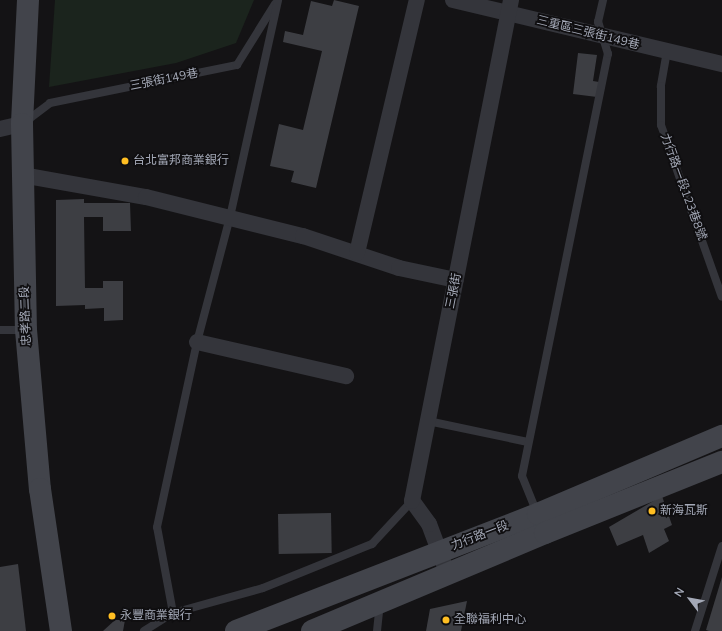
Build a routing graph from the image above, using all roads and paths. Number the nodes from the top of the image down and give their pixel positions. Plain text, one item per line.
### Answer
1 (28, 0) edge
2 (278, 0) edge
3 (418, 0) edge
4 (454, 0) edge
5 (603, 0) edge
6 (509, 6) edge
7 (603, 37) junction
8 (667, 51) junction
9 (722, 64) edge
10 (22, 124) junction
11 (0, 130) edge
12 (22, 176) junction
13 (230, 217) junction
14 (357, 253) junction
15 (456, 280) junction
16 (722, 297) edge
17 (0, 330) edge
18 (26, 330) junction
19 (197, 342) junction
20 (346, 376) dead end
21 (428, 422) junction
22 (722, 436) edge
23 (528, 442) junction
24 (722, 462) edge
25 (412, 501) junction
26 (538, 514) junction
27 (722, 546) edge
28 (439, 552) junction
29 (448, 575) junction
30 (380, 604) junction
31 (173, 613) junction
32 (60, 631) edge
33 (144, 631) edge
34 (236, 631) edge
35 (312, 631) edge
36 (377, 631) edge
37 (695, 631) edge

1 - 10 street, 忠孝路二段
2 - 10 lane, 三張街149巷
2 - 13 lane
3 - 14 street
4 - 6 street, 三重區三張街149巷
5 - 7 lane
6 - 7 street, 三重區三張街149巷
6 - 15 street, 三張街
7 - 8 street, 三重區三張街149巷
7 - 23 lane
8 - 9 street, 三重區三張街149巷
8 - 16 lane, 力行路一段123巷8號
10 - 11 street
10 - 12 street, 忠孝路二段
12 - 13 street
12 - 18 street, 忠孝路二段
13 - 14 street
13 - 19 lane
14 - 15 street
15 - 21 street, 三張街
17 - 18 lane
18 - 32 street, 忠孝路二段
19 - 20 street
19 - 31 lane
21 - 23 lane
21 - 25 street, 三張街
22 - 26 street, 力行路一段
23 - 26 lane
24 - 29 street, 力行路一段
25 - 28 street
25 - 31 lane
26 - 28 street, 力行路一段
27 - 37 lane
28 - 29 street
28 - 34 street, 力行路一段
29 - 30 street, 力行路一段
30 - 35 street, 力行路一段
30 - 36 lane
31 - 33 lane

